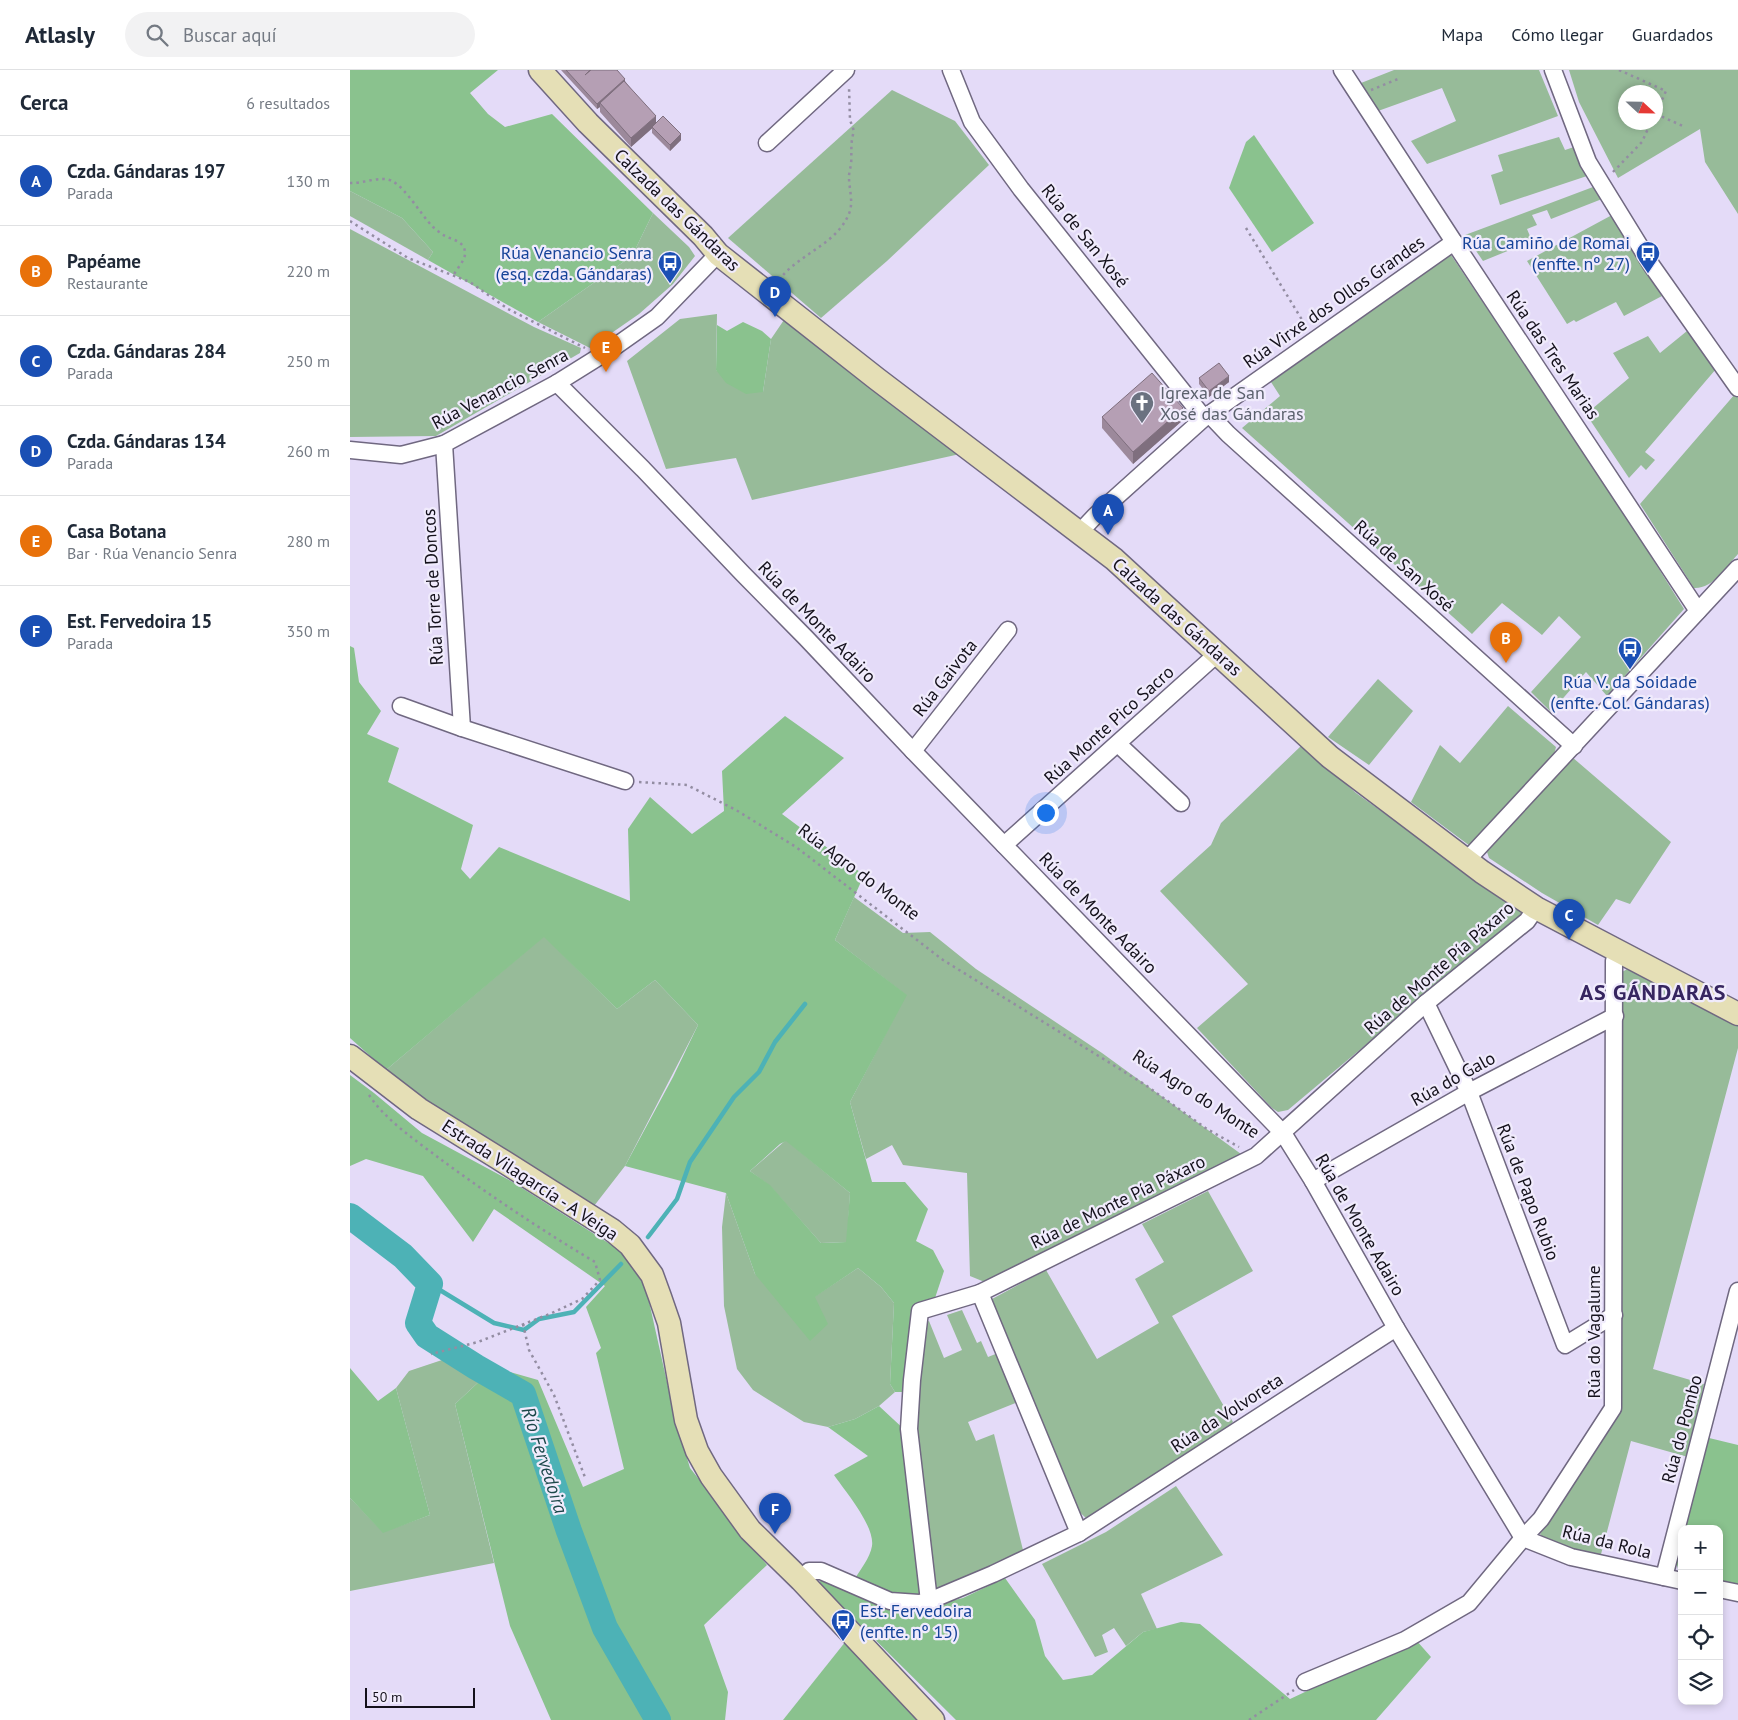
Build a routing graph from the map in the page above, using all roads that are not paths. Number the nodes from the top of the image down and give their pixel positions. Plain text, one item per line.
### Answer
1 (540, 70) edge
2 (951, 70) edge
3 (1342, 70) edge
4 (1552, 70) edge
5 (844, 73) edge
6 (766, 143) dead end
7 (1454, 242) junction
8 (718, 254) junction
9 (557, 383) junction
10 (1738, 388) edge
11 (1207, 416) junction
12 (444, 444) junction
13 (350, 450) edge
14 (1079, 533) junction
15 (1738, 568) edge
16 (1698, 611) junction
17 (1008, 630) dead end
18 (1217, 654) junction
19 (401, 706) dead end
20 (462, 728) junction
21 (1118, 744) junction
22 (1574, 746) junction
23 (913, 750) junction
24 (625, 781) road end
25 (1181, 803) dead end
26 (1004, 845) junction
27 (1467, 860) junction
28 (1536, 908) junction
29 (1617, 950) junction
30 (1426, 1004) junction
31 (1736, 1008) edge
32 (1615, 1016) junction
33 (350, 1056) edge
34 (1469, 1092) junction
35 (1283, 1133) junction
36 (1313, 1181) junction
37 (1738, 1291) edge
38 (980, 1293) junction
39 (1614, 1315) junction
40 (1396, 1328) junction
41 (1079, 1533) junction
42 (1523, 1538) junction
43 (1664, 1577) junction
44 (802, 1580) junction
45 (1678, 1580) edge
46 (1723, 1590) edge
47 (1738, 1593) edge
48 (929, 1601) junction
49 (1305, 1682) road end
50 (934, 1720) edge

1 - 8 main road, Calzada das Gándaras
2 - 11 street, Rúa de San Xosé
3 - 7 street, Rúa das Tres Marias
4 - 10 street
5 - 6 street
7 - 11 street, Rúa Virxe dos Ollos Grandes
7 - 16 street, Rúa das Tres Marias
8 - 9 street, Rúa Venancio Senra
8 - 14 main road, Calzada das Gándaras
9 - 12 street, Rúa Venancio Senra
9 - 23 street, Rúa de Monte Adairo
11 - 14 street, Rúa Virxe dos Ollos Grandes
11 - 22 street, Rúa de San Xosé
12 - 13 street, Rúa Venancio Senra
12 - 20 street, Rúa Torre de Doncos
14 - 18 main road, Calzada das Gándaras
15 - 16 street
16 - 22 street
17 - 23 street, Rúa Gaivota
18 - 21 street, Rúa Monte Pico Sacro
18 - 27 main road, Calzada das Gándaras
19 - 20 street
20 - 24 street
21 - 25 street
21 - 26 street, Rúa Monte Pico Sacro
22 - 27 street
23 - 26 street, Rúa de Monte Adairo
26 - 35 street, Rúa de Monte Adairo
27 - 28 main road, Calzada das Gándaras
28 - 29 main road, Calzada das Gándaras
28 - 30 street, Rúa de Monte Pía Páxaro
29 - 31 main road, Calzada das Gándaras
29 - 32 street, Rúa do Vagalume
30 - 34 street, Rúa de Papo Rubio
30 - 35 street, Rúa de Monte Pía Páxaro
32 - 34 street, Rúa do Galo
32 - 39 street, Rúa do Vagalume
33 - 44 main road, Estrada Vilagarcía - A Veiga
34 - 36 street, Rúa do Galo
34 - 39 street, Rúa de Papo Rubio
35 - 36 street, Rúa de Monte Adairo
35 - 38 street, Rúa de Monte Pía Páxaro
36 - 40 street, Rúa de Monte Adairo
37 - 43 street, Rúa do Pombo
38 - 41 street
38 - 48 street, Rúa de Monte Pía Páxaro
39 - 42 street, Rúa do Vagalume
40 - 41 street, Rúa da Volvoreta
40 - 42 street, Rúa de Monte Adairo
41 - 48 street, Rúa da Volvoreta
42 - 43 street, Rúa da Rola
42 - 49 street, Rúa do Vagalume
43 - 45 street, Rúa da Rola
44 - 48 street, Rúa da Volvoreta
44 - 50 main road, Estrada Vilagarcía - A Veiga
46 - 47 street

